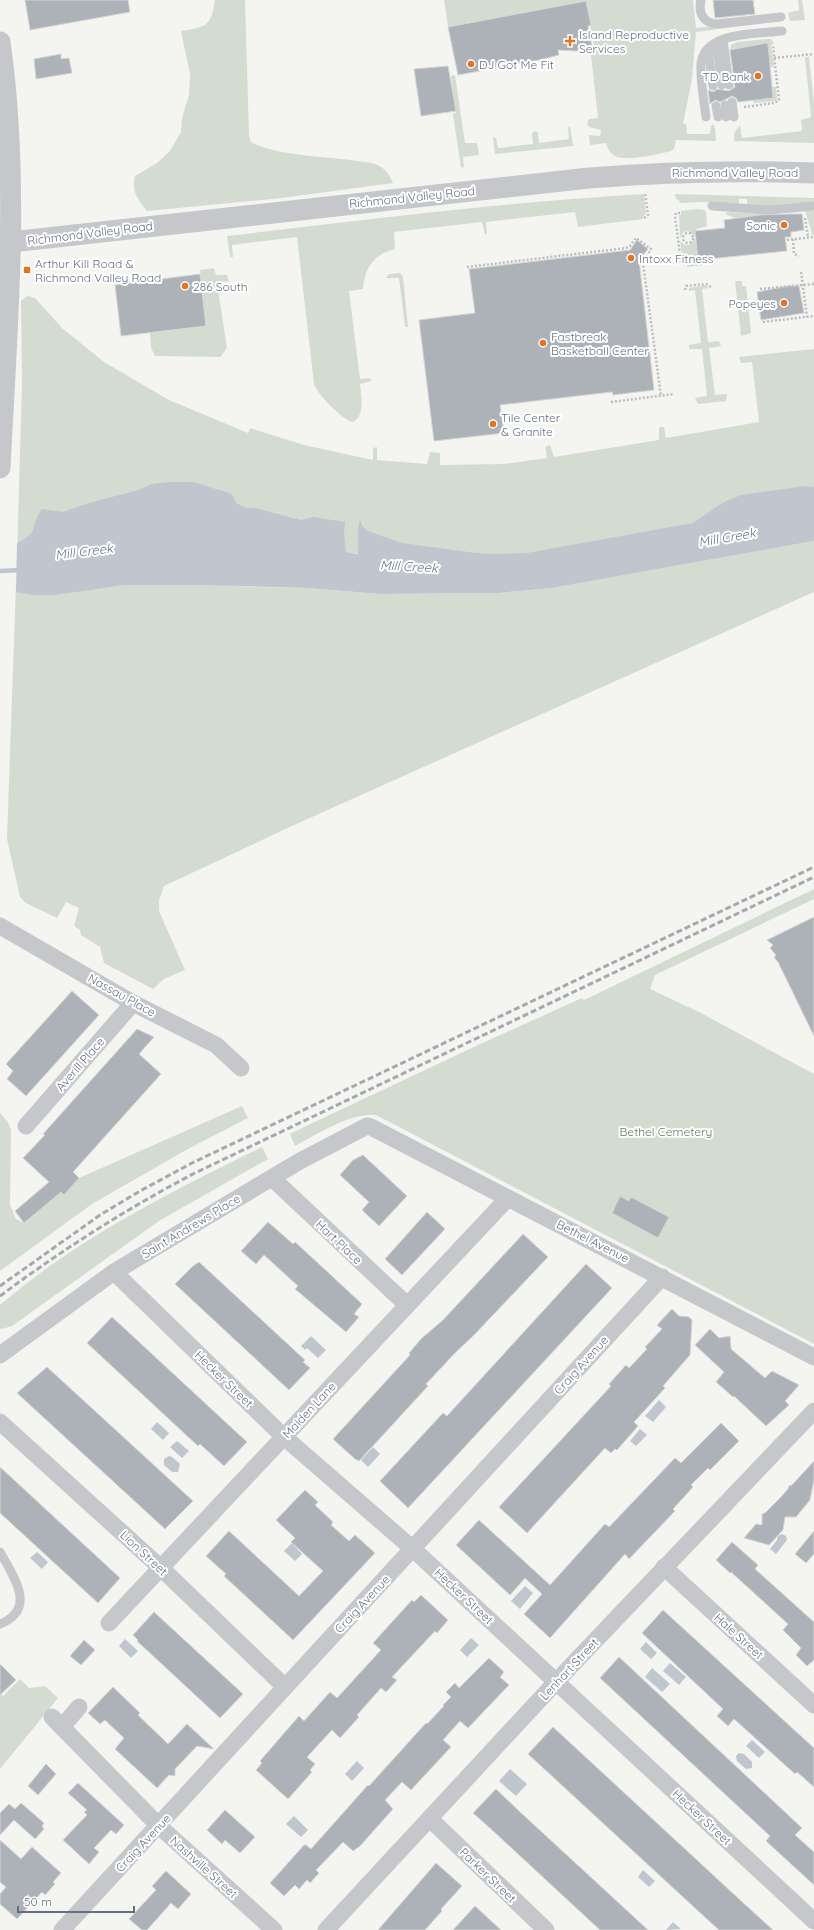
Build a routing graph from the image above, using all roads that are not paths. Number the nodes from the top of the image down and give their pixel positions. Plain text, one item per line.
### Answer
1 (701, 0) edge
2 (781, 17) dead end
3 (782, 31) dead end
4 (723, 39) junction
5 (0, 42) edge
6 (706, 117) dead end
7 (726, 117) joint
8 (814, 173) edge
9 (712, 206) dead end
10 (814, 206) edge
11 (11, 242) junction
12 (0, 468) edge
13 (0, 926) edge
14 (133, 1003) junction
15 (241, 1068) dead end
16 (26, 1126) dead end
17 (372, 1126) joint
18 (272, 1178) junction
19 (508, 1198) junction
20 (114, 1272) junction
21 (662, 1277) junction
22 (407, 1305) junction
23 (20, 1340) junction
24 (0, 1343) edge
25 (0, 1355) edge
26 (814, 1357) edge
27 (814, 1411) edge
28 (0, 1422) edge
29 (284, 1436) junction
30 (413, 1549) junction
31 (0, 1552) edge
32 (664, 1567) junction
33 (161, 1568) junction
34 (109, 1623) dead end
35 (0, 1624) edge
36 (556, 1682) junction
37 (285, 1687) junction
38 (814, 1705) edge
39 (79, 1708) dead end
40 (430, 1819) junction
41 (158, 1826) junction
42 (814, 1921) edge
43 (62, 1930) edge
44 (274, 1930) edge
45 (326, 1930) edge
46 (546, 1930) edge

1 - 2 lane
3 - 4 lane
4 - 4 lane
4 - 6 lane
5 - 11 street
7 - 7 lane
8 - 11 street, Richmond Valley Road
9 - 10 lane
11 - 12 street
13 - 14 street, Nassau Place
14 - 15 street, Nassau Place
14 - 16 street, Averill Place
17 - 18 street, Saint Andrews Place
17 - 19 street, Bethel Avenue
18 - 20 street, Saint Andrews Place
18 - 22 street, Hart Place
19 - 21 street, Bethel Avenue
19 - 22 street, Maiden Lane
20 - 23 street, Saint Andrews Place
20 - 29 street, Hecker Street
21 - 26 street, Bethel Avenue
21 - 30 street, Craig Avenue
22 - 29 street, Maiden Lane
23 - 24 street, Saint Andrews Place
23 - 25 street, Saint Andrews Place
27 - 32 street, Lenhart Street
28 - 33 street, Lion Street
29 - 30 street, Hecker Street
29 - 33 street, Maiden Lane
30 - 36 street, Hecker Street
30 - 37 street, Craig Avenue
31 - 35 lane
32 - 36 street, Lenhart Street
32 - 38 street, Hale Street
33 - 34 street, Maiden Lane
33 - 37 street, Lion Street
36 - 40 street, Lenhart Street
36 - 42 street, Hecker Street
37 - 41 street, Craig Avenue
39 - 41 street, Nashville Street
40 - 45 street, Lenhart Street
40 - 46 street, Parker Street
41 - 43 street, Craig Avenue
41 - 44 street, Nashville Street

